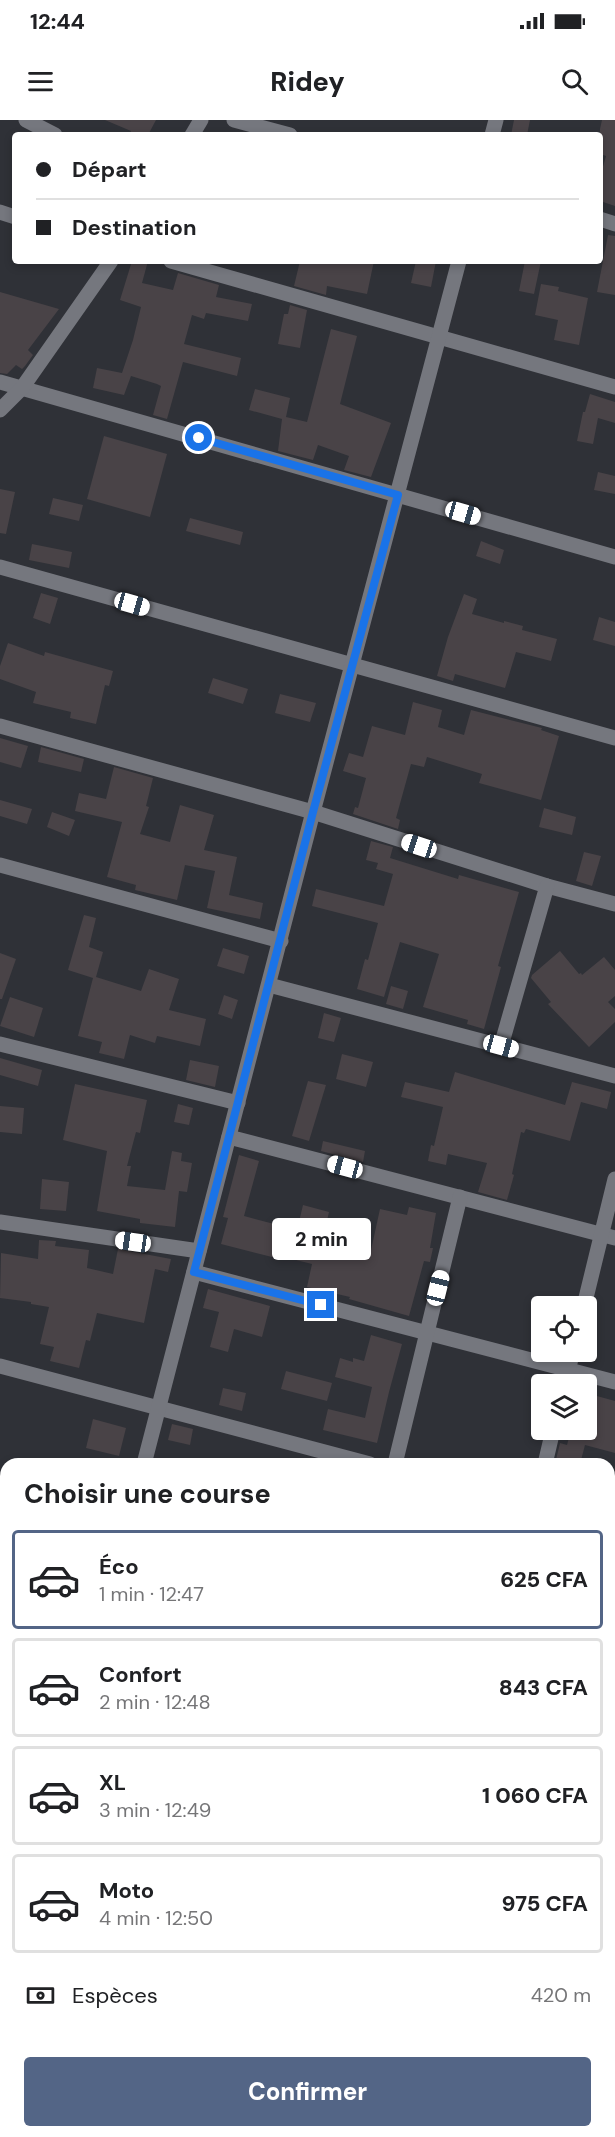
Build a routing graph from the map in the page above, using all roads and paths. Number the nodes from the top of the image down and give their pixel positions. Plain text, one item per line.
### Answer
1 (26, 120) edge
2 (234, 120) edge
3 (49, 132) edge
4 (279, 132) edge
5 (109, 264) edge
6 (182, 264) edge
7 (458, 264) edge
8 (439, 337) junction
9 (0, 382) edge
10 (615, 387) edge
11 (22, 388) junction
12 (0, 410) edge
13 (398, 495) junction
14 (615, 557) edge
15 (0, 567) edge
16 (353, 665) junction
17 (0, 726) edge
18 (615, 738) edge
19 (313, 812) junction
20 (0, 866) edge
21 (548, 886) junction
22 (615, 904) edge
23 (281, 941) junction
24 (269, 986) junction
25 (0, 1044) edge
26 (501, 1046) junction
27 (615, 1076) edge
28 (238, 1103) junction
29 (229, 1137) junction
30 (615, 1179) edge
31 (460, 1197) junction
32 (0, 1222) edge
33 (608, 1236) edge
34 (200, 1251) junction
35 (194, 1272) junction
36 (587, 1296) edge
37 (427, 1333) junction
38 (0, 1366) edge
39 (557, 1374) edge
40 (597, 1380) edge
41 (615, 1382) edge
42 (159, 1408) junction
43 (551, 1440) edge
44 (146, 1458) edge
45 (347, 1458) edge
46 (396, 1458) edge
47 (546, 1458) edge

1 - 3 street
2 - 4 street
5 - 11 street
6 - 8 street
7 - 8 street
8 - 10 street
8 - 13 street
9 - 11 street
11 - 12 street
11 - 13 street
13 - 14 street
13 - 16 street
15 - 16 street
16 - 18 street
16 - 19 street
17 - 19 street
19 - 21 street
19 - 23 street
20 - 23 street
21 - 22 street
21 - 26 street
23 - 24 street
24 - 26 street
24 - 28 street
25 - 28 street
26 - 27 street
28 - 29 street
29 - 31 street
29 - 34 street
30 - 33 street
31 - 33 street
31 - 37 street
32 - 34 street
33 - 36 street
34 - 35 street
35 - 37 street
35 - 42 street
37 - 39 street
37 - 46 street
38 - 42 street
40 - 41 street
42 - 44 street
42 - 45 street
43 - 47 street

